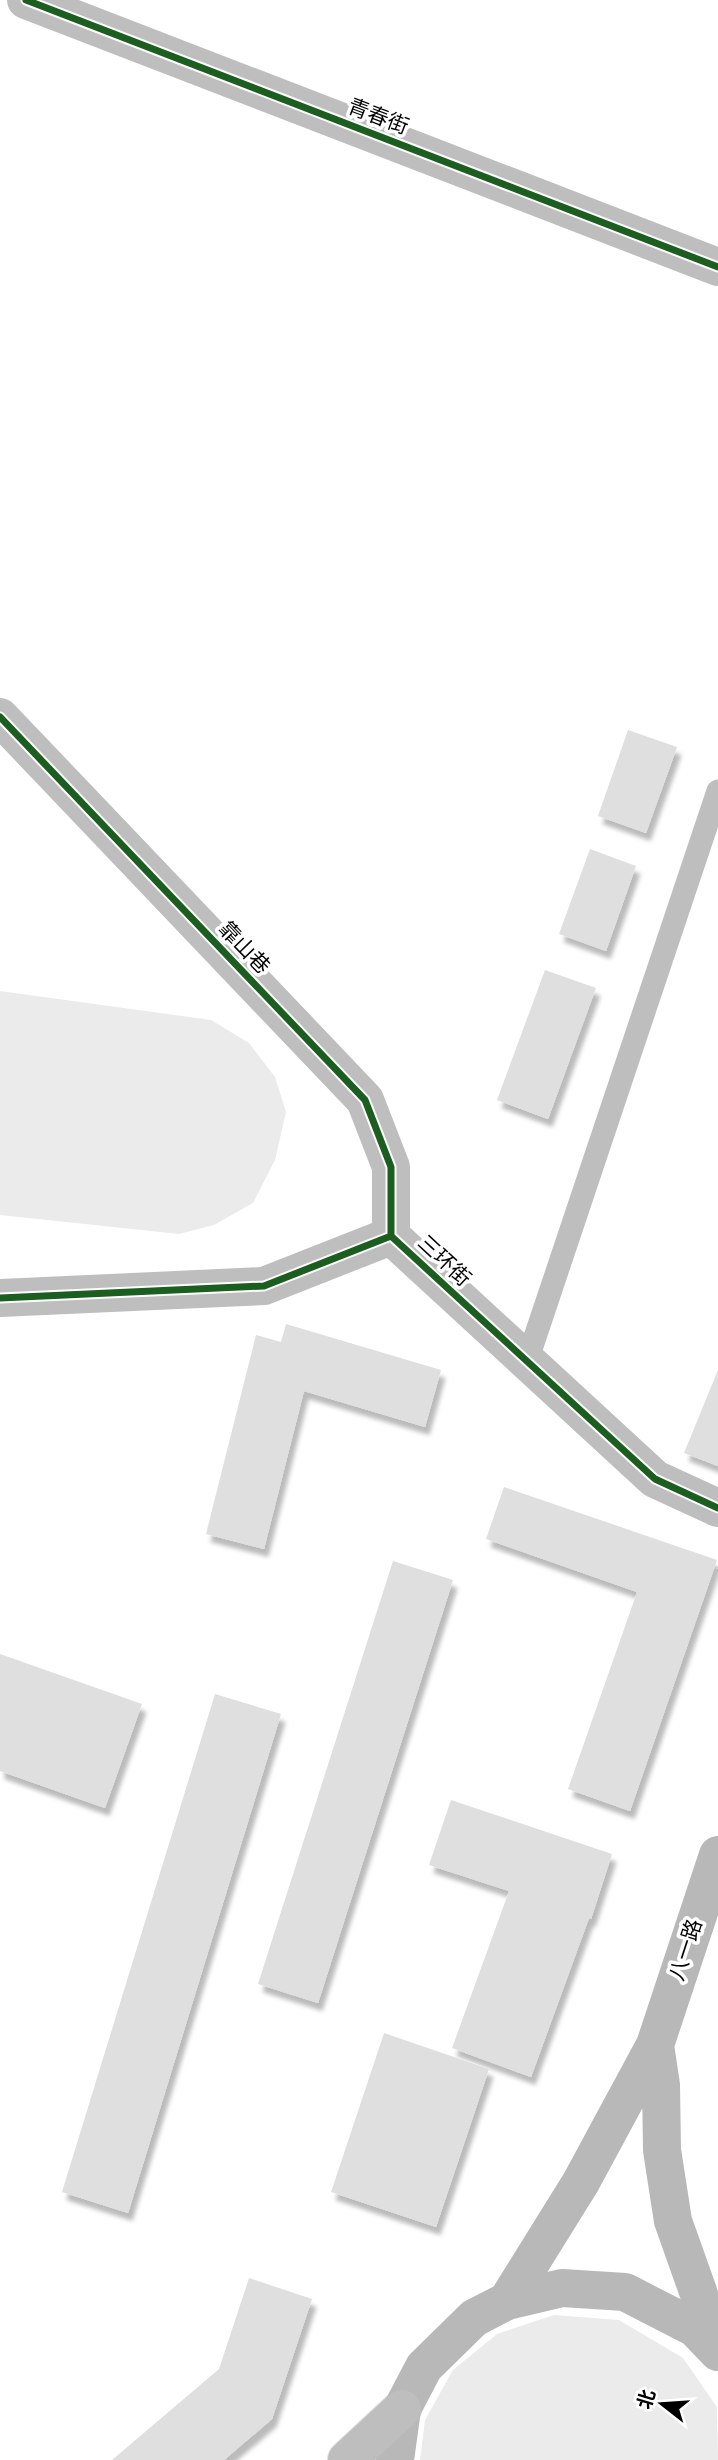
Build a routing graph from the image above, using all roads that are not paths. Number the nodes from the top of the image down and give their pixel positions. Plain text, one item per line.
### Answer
1 (26, 0) edge
2 (718, 267) edge
3 (0, 717) edge
4 (718, 790) edge
5 (391, 1236) junction
6 (0, 1298) edge
7 (527, 1361) junction
8 (718, 1508) edge
9 (718, 1855) edge
10 (655, 2045) junction
11 (507, 2301) junction
12 (718, 2336) edge
13 (718, 2353) edge
14 (402, 2409) junction
15 (347, 2460) edge
16 (395, 2460) edge

1 - 2 street, 青春街
3 - 5 street, 靠山巷
4 - 7 lane
5 - 6 street, 三环街
5 - 7 street, 三环街
7 - 8 street, 三环街
9 - 10 main road, 八一路
10 - 11 main road, 八一路
10 - 12 main road
11 - 13 main road
11 - 14 main road
14 - 15 street
14 - 16 main road

